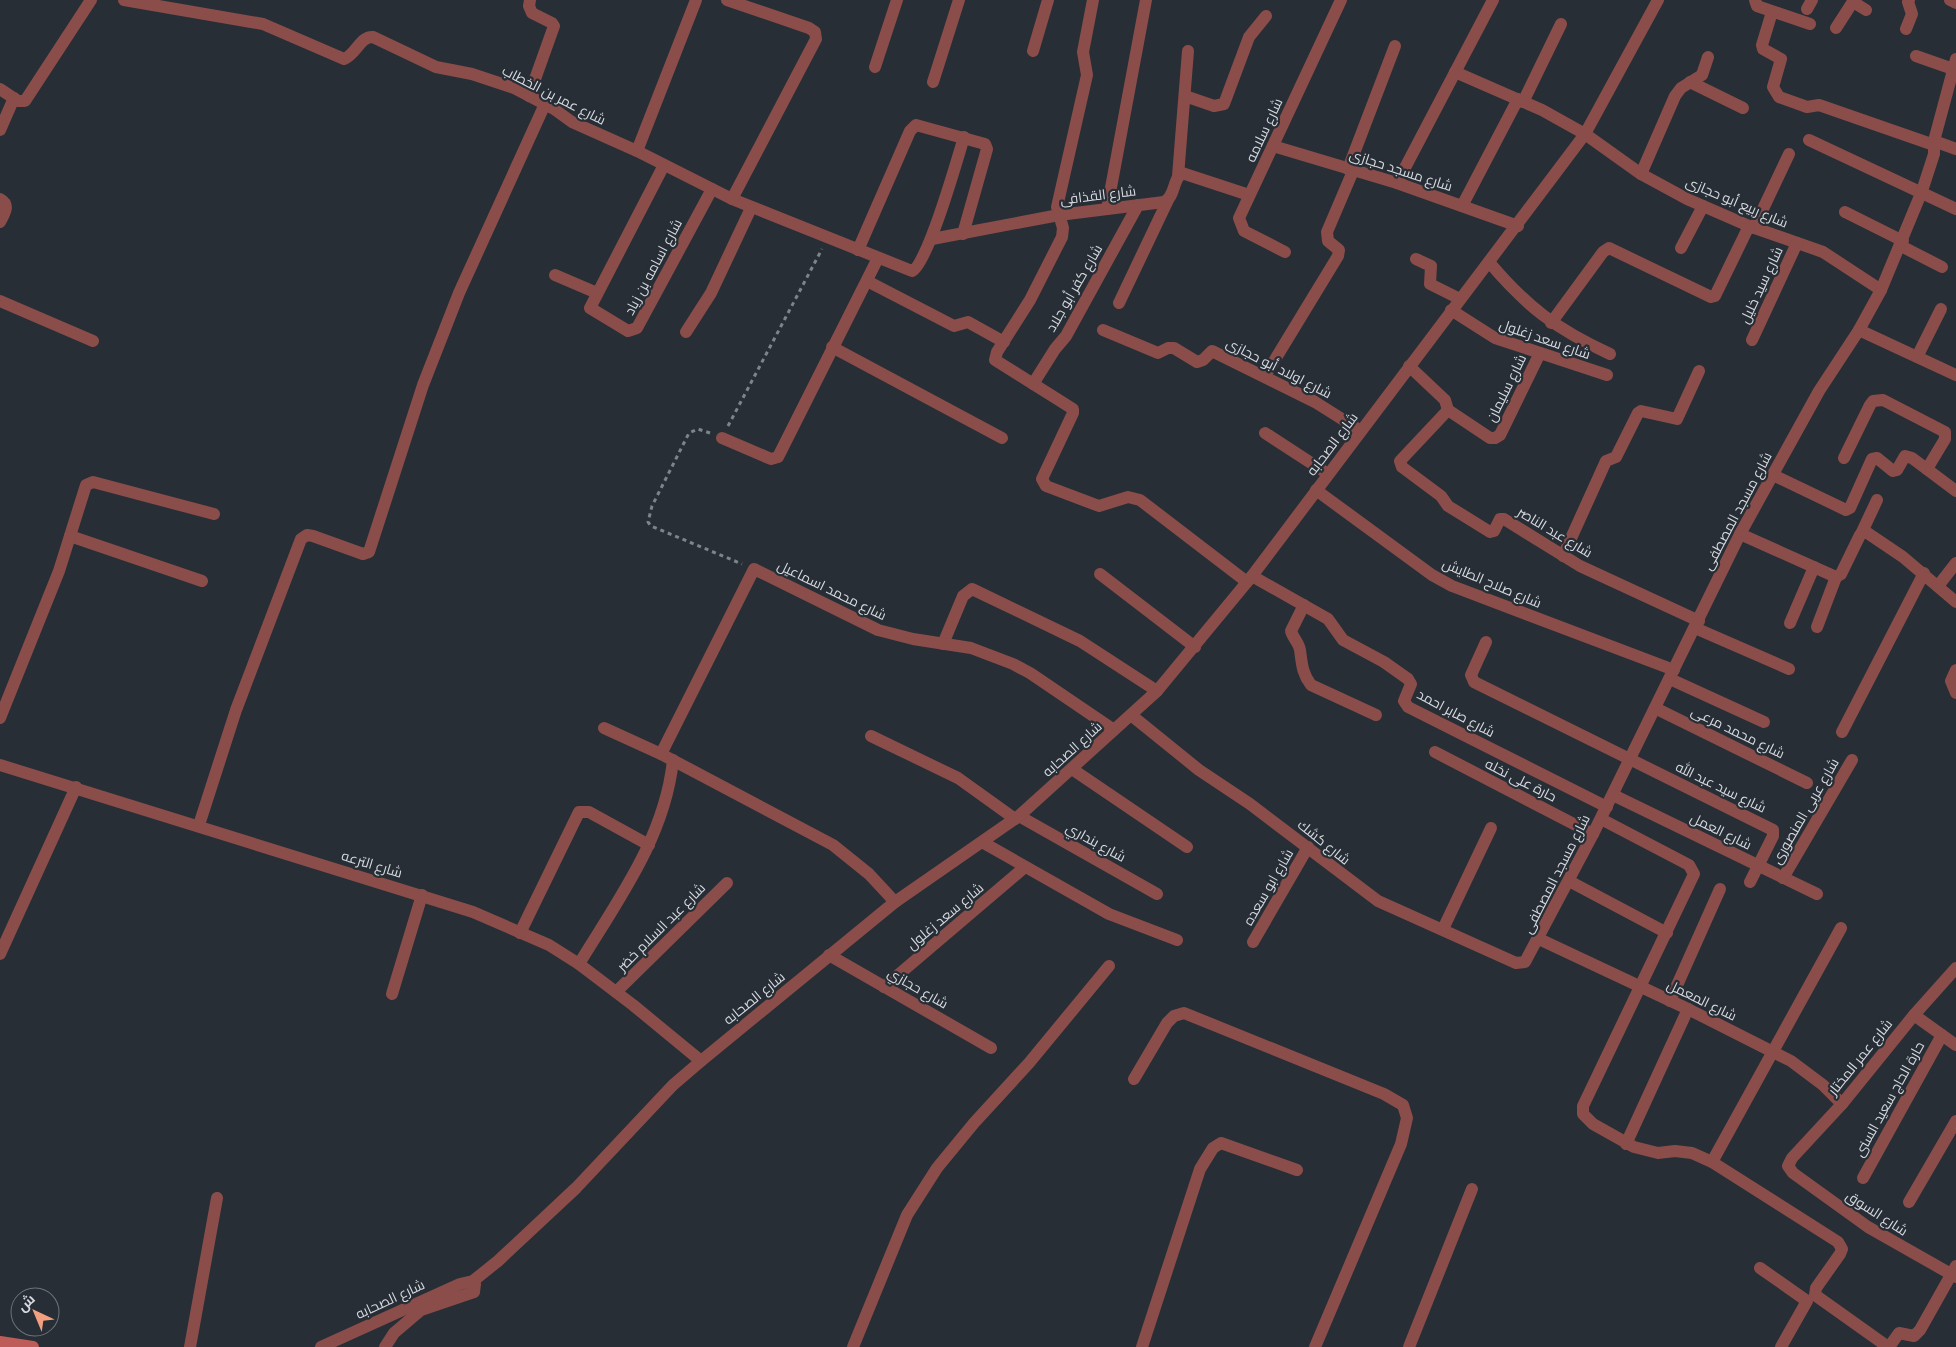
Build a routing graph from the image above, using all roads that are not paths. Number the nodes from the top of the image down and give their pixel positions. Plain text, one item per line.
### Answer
1 (90, 0) edge
2 (124, 0) edge
3 (530, 0) edge
4 (696, 0) edge
5 (727, 0) edge
6 (897, 0) edge
7 (959, 0) edge
8 (1048, 0) edge
9 (1093, 0) edge
10 (1146, 0) edge
11 (1341, 0) edge
12 (1493, 0) edge
13 (1658, 0) edge
14 (1755, 0) edge
15 (1909, 0) edge
16 (1950, 0) edge
17 (1854, 1) edge
18 (144, 2) edge
19 (1956, 3) edge
20 (1866, 10) dead end
21 (1772, 12) junction
22 (1266, 16) dead end
23 (1561, 24) dead end
24 (1810, 24) dead end
25 (1836, 28) dead end
26 (1906, 29) dead end
27 (1395, 46) dead end
28 (1033, 51) dead end
29 (1188, 51) dead end
30 (1916, 56) dead end
31 (1708, 57) dead end
32 (875, 67) dead end
33 (1954, 70) edge
34 (1455, 72) junction
35 (933, 82) dead end
36 (1690, 82) junction
37 (0, 89) edge
38 (529, 96) junction
39 (1185, 96) junction
40 (14, 98) junction
41 (1521, 101) junction
42 (545, 104) junction
43 (1743, 108) dead end
44 (0, 130) edge
45 (1585, 134) junction
46 (964, 137) junction
47 (1809, 140) dead end
48 (1934, 143) junction
49 (1273, 146) junction
50 (1956, 149) edge
51 (637, 151) junction
52 (1789, 154) dead end
53 (664, 165) junction
54 (1350, 170) junction
55 (1641, 174) junction
56 (1178, 176) junction
57 (1397, 183) junction
58 (712, 189) junction
59 (1922, 191) junction
60 (1250, 195) junction
61 (0, 199) edge
62 (732, 199) junction
63 (1168, 200) junction
64 (1138, 205) junction
65 (1462, 206) junction
66 (1703, 206) junction
67 (751, 208) junction
68 (1107, 209) junction
69 (1956, 209) edge
70 (1845, 212) dead end
71 (1059, 215) junction
72 (0, 222) edge
73 (1518, 226) junction
74 (1752, 227) junction
75 (963, 234) junction
76 (932, 239) junction
77 (1797, 243) junction
78 (1902, 244) junction
79 (1682, 248) dead end
80 (858, 250) junction
81 (1285, 252) dead end
82 (878, 258) junction
83 (1416, 259) dead end
84 (1490, 262) junction
85 (1942, 266) dead end
86 (555, 275) dead end
87 (866, 281) junction
88 (1882, 290) junction
89 (597, 292) junction
90 (1460, 299) junction
91 (0, 301) edge
92 (1119, 303) dead end
93 (1940, 308) dead end
94 (1451, 310) junction
95 (1551, 323) junction
96 (1103, 330) dead end
97 (1859, 330) junction
98 (686, 332) dead end
99 (1752, 340) dead end
100 (93, 341) dead end
101 (1004, 342) junction
102 (832, 348) junction
103 (1540, 353) junction
104 (1610, 354) dead end
105 (1917, 357) junction
106 (1409, 366) junction
107 (1698, 371) dead end
108 (1956, 375) edge
109 (1265, 376) junction
110 (1607, 376) dead end
111 (1034, 384) junction
112 (1448, 410) junction
113 (1361, 431) junction
114 (1265, 433) dead end
115 (722, 438) dead end
116 (1002, 438) dead end
117 (1844, 458) dead end
118 (1927, 469) junction
119 (1328, 474) junction
120 (1773, 475) junction
121 (1316, 490) junction
122 (1956, 491) edge
123 (1878, 500) dead end
124 (214, 514) dead end
125 (1740, 534) junction
126 (1861, 534) junction
127 (70, 536) junction
128 (1562, 556) junction
129 (1956, 563) edge
130 (1814, 567) junction
131 (1924, 573) junction
132 (1100, 574) dead end
133 (1836, 577) junction
134 (1250, 579) junction
135 (202, 581) dead end
136 (1938, 586) junction
137 (1956, 602) edge
138 (1304, 606) junction
139 (1790, 623) dead end
140 (1697, 624) junction
141 (1816, 627) dead end
142 (1486, 642) dead end
143 (943, 644) junction
144 (1194, 647) junction
145 (1789, 669) dead end
146 (1956, 670) edge
147 (1672, 674) junction
148 (1157, 691) junction
149 (1956, 693) edge
150 (1655, 708) junction
151 (1376, 714) dead end
152 (1131, 715) junction
153 (0, 718) edge
154 (1764, 722) dead end
155 (604, 728) dead end
156 (1114, 730) junction
157 (1842, 732) dead end
158 (871, 736) dead end
159 (1434, 752) dead end
160 (660, 754) junction
161 (673, 760) junction
162 (1630, 760) junction
163 (1852, 760) dead end
164 (0, 765) edge
165 (1072, 769) junction
166 (1807, 783) dead end
167 (76, 787) junction
168 (1613, 795) junction
169 (1607, 807) junction
170 (1018, 818) junction
171 (1601, 819) junction
172 (199, 826) junction
173 (1491, 828) dead end
174 (1593, 834) junction
175 (982, 842) junction
176 (649, 845) junction
177 (1187, 847) dead end
178 (1308, 847) junction
179 (1758, 866) junction
180 (1025, 867) junction
181 (1783, 878) junction
182 (1569, 881) junction
183 (1750, 882) dead end
184 (727, 883) dead end
185 (1720, 889) dead end
186 (1157, 894) dead end
187 (1817, 894) dead end
188 (422, 895) junction
189 (895, 902) junction
190 (1841, 928) dead end
191 (1443, 929) junction
192 (1667, 932) junction
193 (520, 933) junction
194 (1539, 939) junction
195 (1177, 940) dead end
196 (1254, 942) dead end
197 (0, 954) edge
198 (829, 955) junction
199 (1516, 962) joint
200 (579, 964) junction
201 (1109, 966) dead end
202 (1956, 968) edge
203 (884, 986) junction
204 (1641, 987) junction
205 (616, 992) junction
206 (392, 994) dead end
207 (1670, 1001) junction
208 (1688, 1009) junction
209 (1914, 1015) junction
210 (1942, 1035) junction
211 (1956, 1045) edge
212 (991, 1048) dead end
213 (1773, 1052) junction
214 (701, 1061) junction
215 (1134, 1079) dead end
216 (1842, 1104) junction
217 (1956, 1121) edge
218 (1626, 1144) junction
219 (1712, 1162) junction
220 (1788, 1166) joint
221 (1297, 1170) dead end
222 (1863, 1178) dead end
223 (1472, 1189) dead end
224 (217, 1198) dead end
225 (1909, 1202) dead end
226 (1760, 1268) dead end
227 (1955, 1273) edge
228 (473, 1281) junction
229 (0, 1342) edge
230 (34, 1347) edge
231 (190, 1347) edge
232 (321, 1347) edge
233 (385, 1347) edge
234 (853, 1347) edge
235 (1142, 1347) edge
236 (1315, 1347) edge
237 (1409, 1347) edge
238 (1782, 1347) edge
239 (1889, 1347) edge

1 - 40 street
2 - 18 street, شارع عمر بن الخطاب
3 - 38 street
4 - 51 street
5 - 62 street
6 - 32 street
7 - 35 street
8 - 28 street
9 - 71 street
10 - 68 street
11 - 49 street, شارع سلامه
12 - 34 street
13 - 45 street
14 - 21 street
15 - 26 street
16 - 19 street
17 - 20 street
17 - 25 street
18 - 38 street, شارع عمر بن الخطاب
21 - 24 street
21 - 48 street
22 - 39 street
23 - 41 street
27 - 54 street
29 - 39 street
30 - 33 street
31 - 36 street
33 - 48 street, شارع مسجد المصطفى
34 - 41 street, شارع ربيع أبو حجازى
34 - 57 street
36 - 43 street
36 - 55 street
37 - 40 street
38 - 42 street, شارع عمر بن الخطاب
39 - 56 street
40 - 44 street
41 - 45 street, شارع ربيع أبو حجازى
41 - 65 street
42 - 51 street, شارع عمر بن الخطاب
42 - 172 street
45 - 55 street, شارع ربيع أبو حجازى
45 - 73 street, شارع الصحابه
46 - 75 street
46 - 76 street
46 - 80 street
47 - 59 street
48 - 50 street
48 - 59 street, شارع مسجد المصطفى
49 - 54 street, شارع مسجد حجازى
49 - 60 street, شارع سلامه
51 - 53 street, شارع عمر بن الخطاب
52 - 74 street
53 - 58 street, شارع عمر بن الخطاب
53 - 89 street, شارع اسامه بن زياد
54 - 57 street, شارع مسجد حجازى
54 - 109 street
55 - 66 street, شارع ربيع أبو حجازى
56 - 60 street
56 - 63 street
57 - 65 street, شارع مسجد حجازى
58 - 62 street, شارع عمر بن الخطاب
58 - 89 street, شارع اسامه بن زياد
59 - 69 street
59 - 78 street, شارع مسجد المصطفى
60 - 81 street, شارع سلامه
61 - 72 street
62 - 67 street, شارع عمر بن الخطاب
63 - 64 street, شارع القذافى
63 - 92 street
64 - 68 street, شارع القذافى
64 - 111 street, شارع كفر أبو جلاد
65 - 73 street, شارع مسجد حجازى
66 - 74 street, شارع ربيع أبو حجازى
66 - 79 street
67 - 80 street, شارع عمر بن الخطاب
67 - 98 street
68 - 71 street, شارع القذافى
70 - 78 street
71 - 75 street, شارع القذافى
71 - 101 street
73 - 84 street, شارع الصحابه
74 - 77 street, شارع ربيع أبو حجازى
74 - 95 street
75 - 76 street, شارع القذافى
76 - 82 street, شارع عمر بن الخطاب
77 - 88 street, شارع ربيع أبو حجازى
77 - 99 street, شارع سيد خليل
78 - 85 street
78 - 88 street, شارع مسجد المصطفى
80 - 82 street, شارع عمر بن الخطاب
82 - 87 street
83 - 90 street
84 - 90 street, شارع الصحابه
84 - 95 street
86 - 89 street
87 - 101 street
87 - 102 street
88 - 97 street, شارع مسجد المصطفى
90 - 94 street, شارع الصحابه
91 - 100 street
93 - 105 street
94 - 103 street, شارع سعد زغلول
94 - 106 street, شارع الصحابه
95 - 104 street
96 - 109 street, شارع اولاد أبو حجازى
97 - 105 street
97 - 120 street, شارع مسجد المصطفى
101 - 111 street
102 - 115 street
102 - 116 street
103 - 110 street, شارع سعد زغلول
103 - 112 street, شارع سليمان
105 - 108 street
106 - 112 street, شارع سليمان
106 - 113 street, شارع الصحابه
107 - 128 street
109 - 113 street, شارع اولاد أبو حجازى
111 - 134 street, شارع صابر احمد
112 - 128 street, شارع عبد الناصر
113 - 119 street, شارع الصحابه
114 - 119 street
117 - 118 street
118 - 120 street
118 - 122 street
119 - 121 street, شارع الصحابه
120 - 125 street, شارع مسجد المصطفى
121 - 134 street, شارع الصحابه
121 - 147 street, شارع صلاح الطايش
123 - 126 street
124 - 127 street
125 - 130 street
125 - 140 street, شارع مسجد المصطفى
126 - 131 street
126 - 133 street
127 - 135 street
127 - 153 street
128 - 140 street, شارع عبد الناصر
129 - 136 street
130 - 133 street
130 - 139 street
131 - 136 street
131 - 157 street
132 - 144 street
133 - 141 street
134 - 138 street, شارع صابر احمد
134 - 144 street, شارع الصحابه
136 - 137 street
138 - 151 street
138 - 169 street, شارع صابر احمد
140 - 145 street, شارع عبد الناصر
140 - 147 street, شارع مسجد المصطفى
142 - 162 street
143 - 148 street
143 - 156 street, شارع محمد اسماعيل
143 - 160 street, شارع محمد اسماعيل
144 - 148 street, شارع الصحابه
146 - 149 street
147 - 150 street, شارع مسجد المصطفى
147 - 154 street, شارع صلاح الطايش
148 - 152 street, شارع الصحابه
150 - 162 street, شارع مسجد المصطفى
150 - 166 street, شارع محمد مرعى
152 - 156 street, شارع الصحابه
152 - 178 street, شارع كشك
155 - 160 street
156 - 165 street, شارع الصحابه
158 - 170 street, شارع بنداري
159 - 174 street, حارة على نخله
160 - 161 street
161 - 176 street
161 - 189 street
162 - 168 street, شارع مسجد المصطفى
162 - 179 street, شارع سيد عبد الله
163 - 181 street, شارع عربى المنصورى
164 - 167 street, شارع الترعه
165 - 170 street, شارع الصحابه
165 - 177 street
167 - 172 street, شارع الترعه
167 - 197 street
168 - 169 street, شارع مسجد المصطفى
168 - 179 street, شارع العمل
169 - 171 street, شارع مسجد المصطفى
170 - 175 street, شارع الصحابه
170 - 186 street, شارع بنداري
171 - 174 street, شارع مسجد المصطفى
171 - 192 street
172 - 188 street, شارع الترعه
173 - 191 street
174 - 182 street, شارع مسجد المصطفى
175 - 180 street
175 - 189 street, شارع الصحابه
176 - 193 street
176 - 200 street
178 - 191 street, شارع كشك
178 - 196 street, شارع ابو سعده
179 - 181 street, شارع العمل
179 - 183 street, شارع سيد عبد الله
180 - 195 street
180 - 203 street, شارع سعد زغلول
181 - 187 street, شارع العمل
182 - 192 street
182 - 194 street, شارع مسجد المصطفى
184 - 205 street, شارع عبد السلام خضر
185 - 207 street
188 - 193 street, شارع الترعه
188 - 206 street
189 - 198 street, شارع الصحابه
190 - 213 street
191 - 199 street, شارع كشك
192 - 204 street
193 - 200 street, شارع الترعه
194 - 199 street, شارع مسجد المصطفى
194 - 204 street, شارع المعمل
198 - 203 street, شارع حجازي
198 - 214 street, شارع الصحابه
200 - 205 street, شارع الترعه
201 - 234 street
202 - 209 street, شارع عمر المختار
203 - 212 street, شارع حجازي
204 - 207 street, شارع المعمل
204 - 218 street
205 - 214 street, شارع الترعه
207 - 208 street, شارع المعمل
208 - 213 street, شارع المعمل
208 - 218 street
209 - 210 street
209 - 216 street, شارع عمر المختار
210 - 211 street
210 - 222 street, حارة الحاج سعيد السنى
213 - 216 street, شارع المعمل
213 - 219 street
214 - 228 street, شارع الصحابه
215 - 236 street
216 - 220 street, شارع عمر المختار
217 - 225 street
218 - 219 street
219 - 239 street
220 - 227 street, شارع السوق
221 - 235 street
223 - 237 street
224 - 231 street
226 - 238 street
227 - 239 street
228 - 232 street, شارع الصحابه
228 - 233 street, شارع الصحابه
229 - 230 main road

